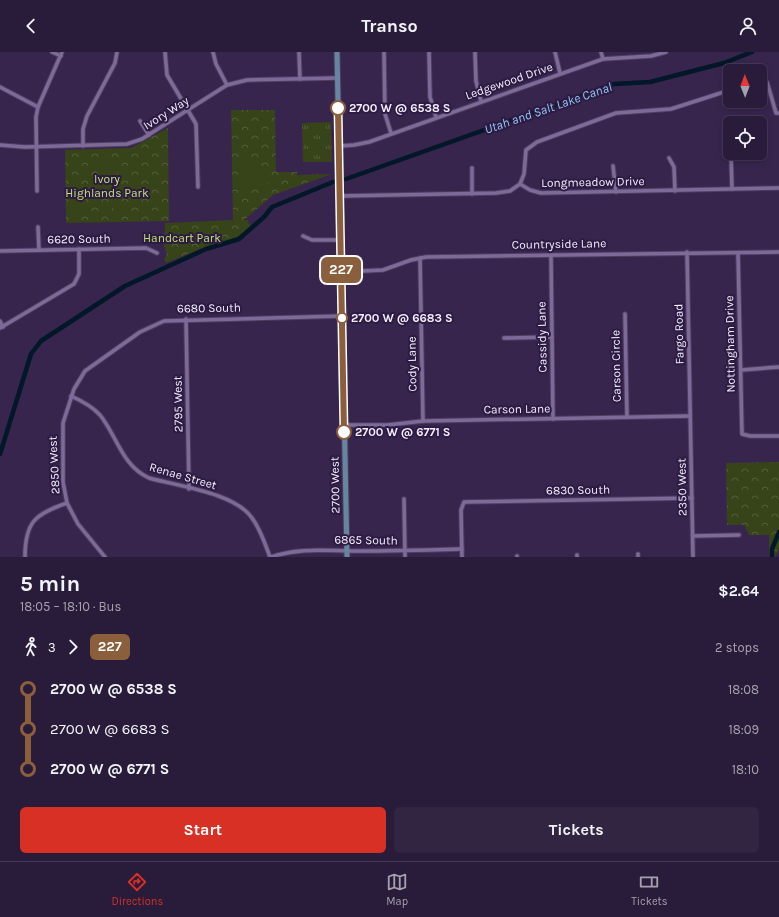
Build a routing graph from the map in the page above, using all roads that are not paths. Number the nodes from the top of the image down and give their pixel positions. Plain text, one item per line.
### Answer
1 (52, 52) edge
2 (117, 52) edge
3 (165, 52) edge
4 (213, 52) edge
5 (299, 52) edge
6 (337, 52) edge
7 (384, 52) edge
8 (429, 52) edge
9 (475, 52) edge
10 (555, 52) edge
11 (601, 52) edge
12 (666, 52) edge
13 (62, 54) edge
14 (647, 54) edge
15 (603, 59) junction
16 (560, 73) junction
17 (337, 78) junction
18 (300, 79) junction
19 (767, 82) edge
20 (227, 85) junction
21 (0, 87) edge
22 (723, 92) edge
23 (481, 101) junction
24 (38, 107) junction
25 (188, 110) junction
26 (779, 113) edge
27 (436, 117) junction
28 (140, 121) dead end
29 (391, 133) junction
30 (149, 135) junction
31 (0, 145) edge
32 (83, 146) junction
33 (338, 146) junction
34 (36, 147) junction
35 (669, 158) dead end
36 (731, 160) edge
37 (613, 166) dead end
38 (472, 168) dead end
39 (520, 184) junction
40 (198, 187) dead end
41 (779, 188) edge
42 (732, 189) junction
43 (37, 191) dead end
44 (675, 191) junction
45 (616, 192) junction
46 (472, 194) junction
47 (340, 196) junction
48 (38, 227) dead end
49 (303, 236) dead end
50 (341, 240) junction
51 (79, 249) junction
52 (38, 250) junction
53 (0, 251) edge
54 (687, 252) junction
55 (779, 252) edge
56 (157, 253) dead end
57 (738, 253) junction
58 (551, 255) junction
59 (420, 258) junction
60 (341, 272) junction
61 (625, 314) dead end
62 (342, 316) junction
63 (186, 318) junction
64 (0, 321) edge
65 (2, 328) edge
66 (552, 337) junction
67 (504, 338) dead end
68 (89, 367) joint
69 (779, 367) edge
70 (741, 370) junction
71 (71, 396) junction
72 (690, 416) junction
73 (627, 417) junction
74 (553, 419) junction
75 (424, 421) junction
76 (344, 425) junction
77 (779, 436) edge
78 (189, 489) junction
79 (692, 498) junction
80 (404, 499) dead end
81 (66, 503) junction
82 (739, 535) dead end
83 (692, 536) junction
84 (462, 549) junction
85 (347, 550) junction
86 (405, 550) junction
87 (25, 557) edge
88 (105, 557) edge
89 (271, 557) edge
90 (347, 557) edge
91 (405, 557) edge
92 (462, 557) edge
93 (693, 557) edge

1 - 13 street
2 - 32 street
3 - 25 street
4 - 20 street
5 - 18 street
6 - 17 main road, 2700 West
7 - 29 street
8 - 27 street
9 - 23 street
10 - 16 street
11 - 15 street
12 - 14 street, Ledgewood Drive
13 - 24 street
14 - 15 street, Ledgewood Drive
15 - 16 street, Ledgewood Drive
16 - 23 street, Ledgewood Drive
17 - 18 street, Ivory Way
17 - 33 main road, 2700 West
18 - 20 street, Ivory Way
19 - 26 street
20 - 25 street, Ivory Way
21 - 24 street
22 - 39 street
23 - 27 street, Ledgewood Drive
24 - 34 street
25 - 30 street, Ivory Way
25 - 40 street
27 - 29 street, Ledgewood Drive
28 - 30 street
29 - 33 street, Ledgewood Drive
30 - 32 street, Ivory Way
31 - 34 street, Ivory Way
32 - 34 street, Ivory Way
33 - 47 main road, 2700 West
34 - 43 street
35 - 44 street
36 - 42 street
37 - 45 street
38 - 46 street
39 - 45 street, Longmeadow Drive
39 - 46 street
41 - 42 street, Longmeadow Drive
42 - 44 street, Longmeadow Drive
44 - 45 street, Longmeadow Drive
46 - 47 street
47 - 50 main road, 2700 West
48 - 52 street
49 - 50 street
50 - 60 main road, 2700 West
51 - 52 street, 6620 South
51 - 56 street, 6620 South
51 - 65 street
52 - 53 street, 6620 South
54 - 57 street, Countryside Lane
54 - 58 street, Countryside Lane
54 - 72 street, Fargo Road
55 - 57 street, Countryside Lane
57 - 70 street, Nottingham Drive
58 - 59 street, Countryside Lane
58 - 66 street, Cassidy Lane
59 - 60 street, Countryside Lane
59 - 75 street, Cody Lane
60 - 62 main road, 2700 West
61 - 73 street, Carson Circle
62 - 63 street, 6680 South
62 - 76 main road, 2700 West
63 - 68 street, 6680 South
63 - 78 street, 2795 West
64 - 65 street
66 - 67 street
66 - 74 street, Cassidy Lane
68 - 71 street, 2850 West
69 - 70 street
70 - 77 street, Nottingham Drive
71 - 78 street, Renae Street
71 - 81 street, 2850 West
72 - 73 street, Carson Lane
72 - 79 street, 2350 West
73 - 74 street, Carson Lane
74 - 75 street, Carson Lane
75 - 76 street, Carson Lane
76 - 85 main road, 2700 West
78 - 89 street, Renae Street
79 - 83 street, 2350 West
79 - 84 street, 6830 South
80 - 86 street
81 - 87 street
81 - 88 street, 2850 West
82 - 83 street
83 - 93 street, 2350 West
84 - 86 street, 6865 South
84 - 92 street
85 - 86 street, 6865 South
85 - 89 street, 6865 South
85 - 90 main road, 2700 West
86 - 91 street

